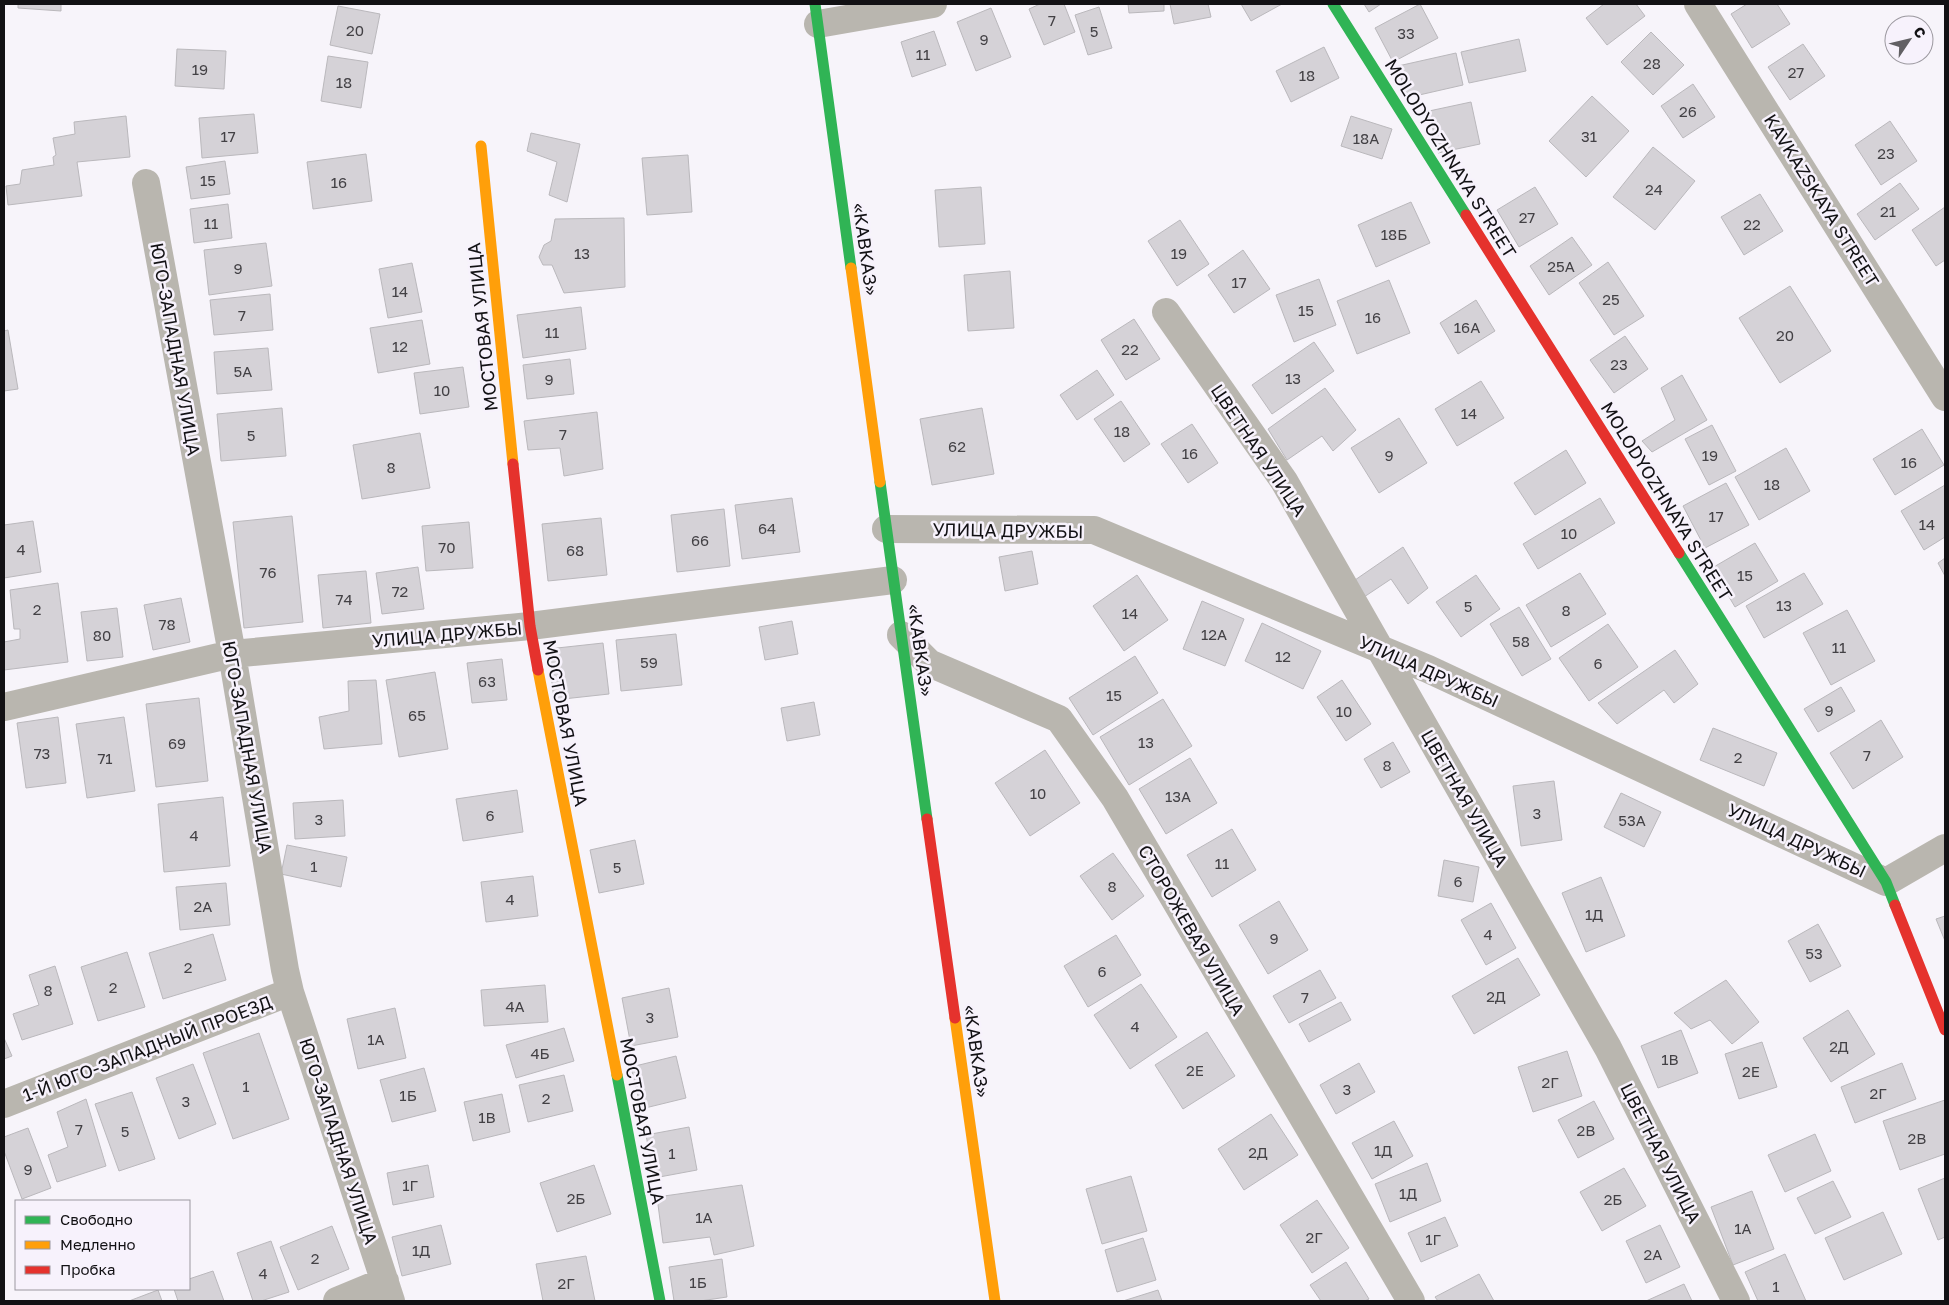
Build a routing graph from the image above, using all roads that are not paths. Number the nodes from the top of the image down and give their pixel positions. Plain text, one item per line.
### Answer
1 (933, 4) edge
2 (1333, 4) edge
3 (1698, 4) edge
4 (817, 14) edge
5 (481, 146) dead end
6 (146, 183) dead end
7 (1166, 312) dead end
8 (1945, 397) edge
9 (886, 528) junction
10 (893, 580) junction
11 (530, 626) junction
12 (901, 635) junction
13 (1380, 649) junction
14 (232, 654) junction
15 (4, 707) edge
16 (1945, 848) edge
17 (1886, 882) junction
18 (290, 992) junction
19 (1945, 1030) edge
20 (4, 1104) edge
21 (388, 1291) edge
22 (337, 1301) edge
23 (660, 1301) edge
24 (995, 1301) edge
25 (1411, 1301) edge
26 (1736, 1301) edge

1 - 4 street
2 - 17 main road, MOLODYOZHNAYA STREET
3 - 8 street, KAVKAZSKAYA STREET
4 - 9 main road, «КАВКАЗ»
5 - 11 main road, МОСТОВАЯ УЛИЦА
6 - 14 street, ЮГО-ЗАПАДНАЯ УЛИЦА
7 - 13 street, ЦВЕТНАЯ УЛИЦА
9 - 10 main road, «КАВКАЗ»
9 - 13 street, УЛИЦА ДРУЖБЫ
10 - 11 street, УЛИЦА ДРУЖБЫ
10 - 12 main road, «КАВКАЗ»
11 - 14 street, УЛИЦА ДРУЖБЫ
11 - 23 main road, МОСТОВАЯ УЛИЦА
12 - 24 main road, «КАВКАЗ»
12 - 25 street, СТОРОЖЕВАЯ УЛИЦА
13 - 17 street, УЛИЦА ДРУЖБЫ
13 - 26 street, ЦВЕТНАЯ УЛИЦА
14 - 15 street, УЛИЦА ДРУЖБЫ
14 - 18 street, ЮГО-ЗАПАДНАЯ УЛИЦА
16 - 17 street, УЛИЦА ДРУЖБЫ
17 - 19 main road, MOLODYOZHNAYA STREET
18 - 20 street, 1-Й ЮГО-ЗАПАДНЫЙ ПРОЕЗД
18 - 21 street, ЮГО-ЗАПАДНАЯ УЛИЦА
21 - 22 street

